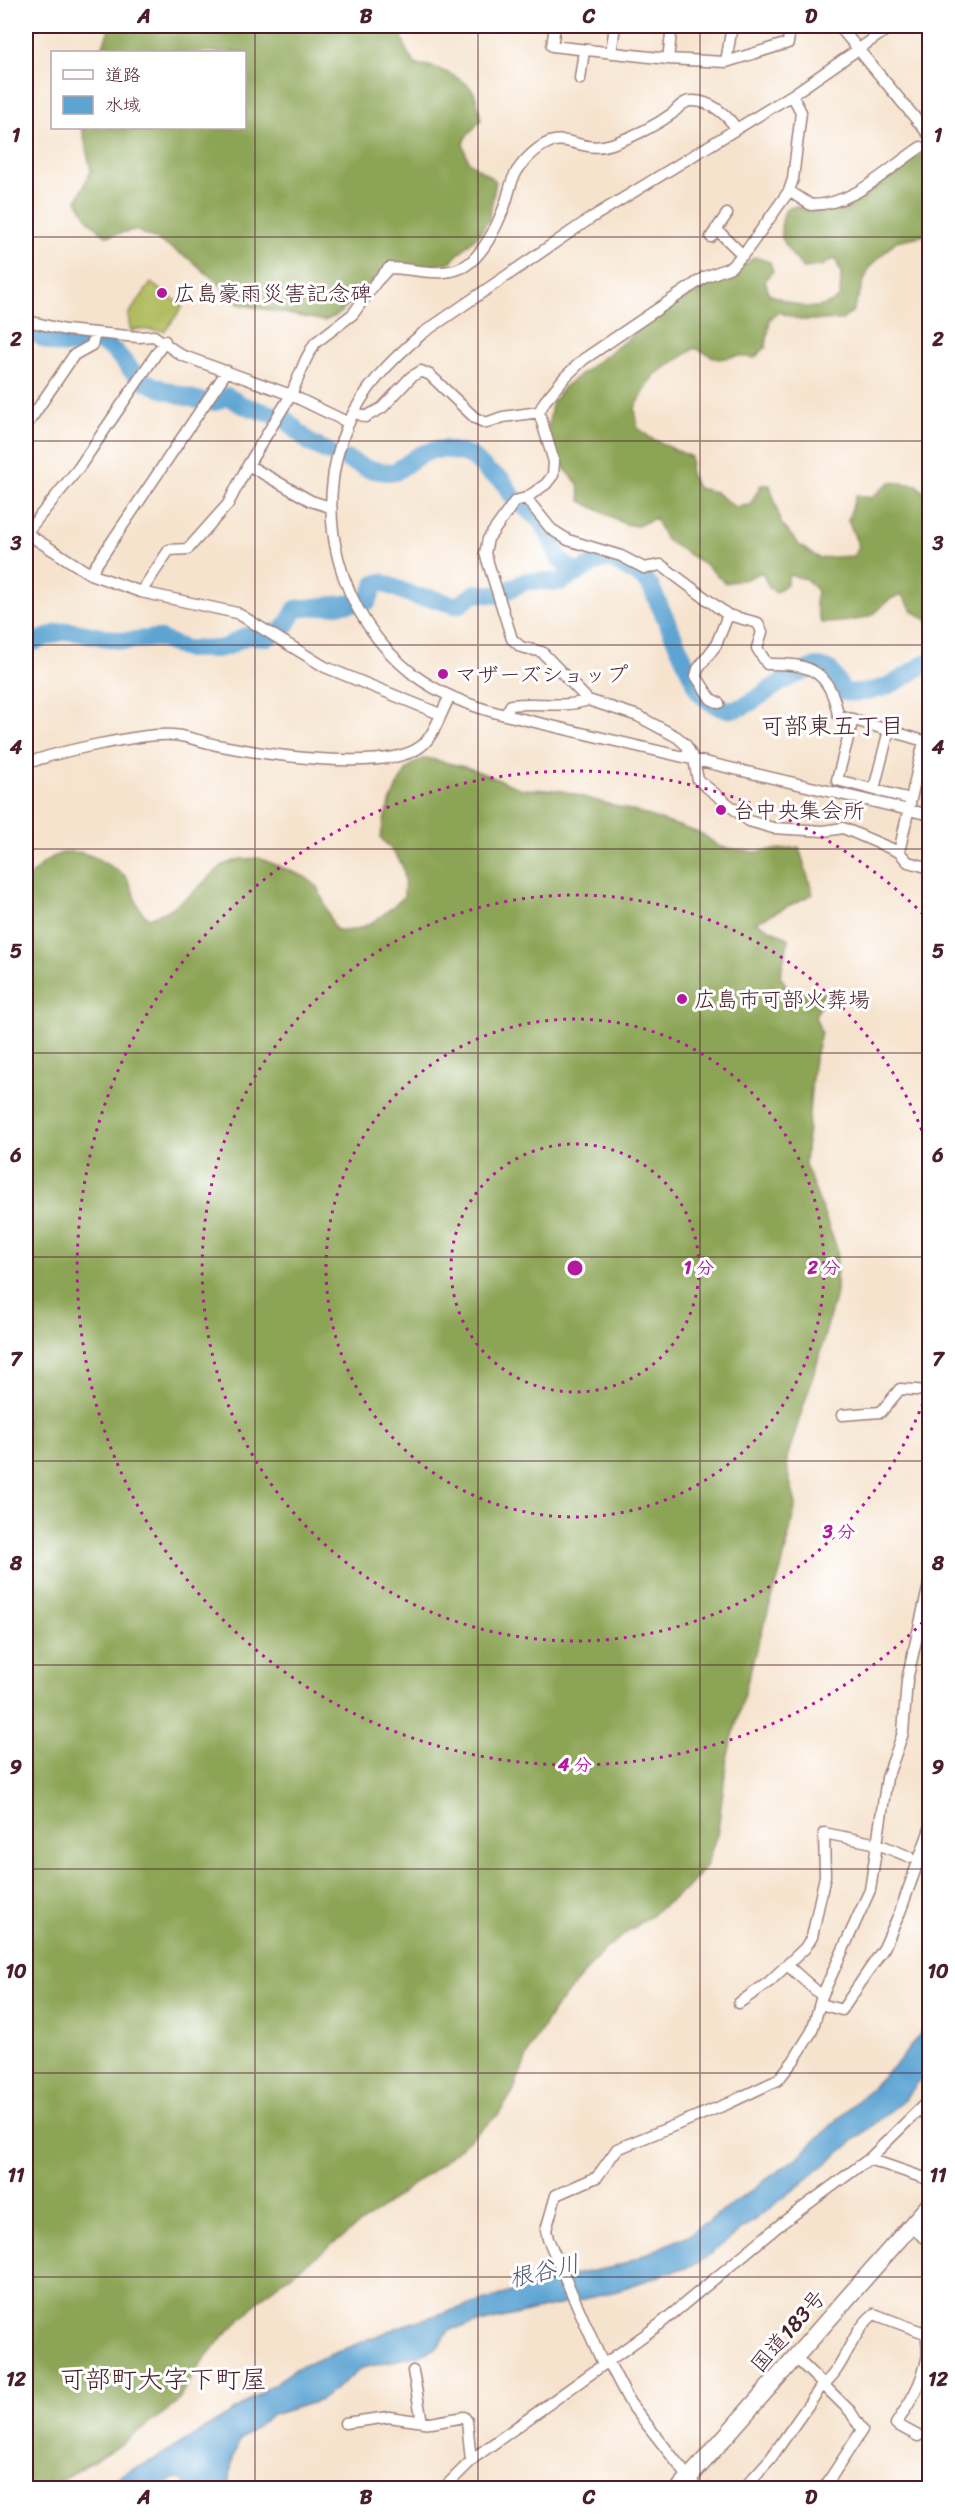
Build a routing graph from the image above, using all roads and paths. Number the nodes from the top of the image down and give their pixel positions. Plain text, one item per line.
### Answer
1 (555, 26) edge
2 (615, 26) edge
3 (672, 26) edge
4 (732, 26) edge
5 (790, 26) edge
6 (892, 26) edge
7 (845, 28) edge
8 (584, 50) junction
9 (858, 50) junction
10 (611, 53) junction
11 (668, 59) junction
12 (726, 62) junction
13 (580, 79) dead end
14 (792, 95) junction
15 (735, 129) junction
16 (930, 136) edge
17 (921, 147) dead end
18 (789, 191) junction
19 (727, 214) dead end
20 (743, 255) junction
21 (27, 323) edge
22 (94, 338) junction
23 (165, 341) junction
24 (227, 371) junction
25 (291, 395) junction
26 (355, 412) junction
27 (539, 412) junction
28 (349, 423) junction
29 (26, 426) edge
30 (248, 465) junction
31 (520, 500) junction
32 (330, 507) junction
33 (26, 533) edge
34 (90, 574) junction
35 (141, 592) junction
36 (728, 615) junction
37 (450, 696) junction
38 (588, 700) junction
39 (719, 703) dead end
40 (440, 714) junction
41 (505, 716) junction
42 (853, 720) junction
43 (889, 730) junction
44 (694, 760) junction
45 (26, 764) edge
46 (874, 789) junction
47 (910, 799) junction
48 (908, 810) junction
49 (930, 815) edge
50 (899, 852) junction
51 (930, 868) edge
52 (930, 1391) edge
53 (842, 1415) dead end
54 (930, 1580) edge
55 (930, 1828) edge
56 (878, 1844) junction
57 (910, 1857) dead end
58 (787, 1965) junction
59 (821, 2000) junction
60 (739, 2003) dead end
61 (930, 2099) edge
62 (869, 2159) junction
63 (930, 2180) edge
64 (930, 2204) edge
65 (911, 2227) junction
66 (930, 2242) edge
67 (930, 2321) edge
68 (927, 2334) edge
69 (794, 2356) junction
70 (606, 2362) junction
71 (413, 2371) dead end
72 (823, 2384) junction
73 (422, 2422) junction
74 (345, 2423) dead end
75 (918, 2436) dead end
76 (471, 2461) junction
77 (455, 2476) junction
78 (688, 2486) edge
79 (444, 2488) edge
80 (459, 2488) edge
81 (744, 2488) edge
82 (824, 2488) edge

1 - 8 street
2 - 10 street
3 - 11 street
4 - 12 street
5 - 12 street
6 - 9 street
7 - 9 street
8 - 10 street
8 - 13 street
9 - 14 street
9 - 16 street
10 - 11 street
11 - 12 street
14 - 15 street
14 - 18 street
15 - 25 street
15 - 26 street
17 - 18 street
18 - 20 street
19 - 20 street
20 - 27 street
21 - 22 street
22 - 23 street
22 - 29 street
23 - 24 street
23 - 33 street
24 - 25 street
24 - 34 street
25 - 28 street
25 - 30 street
26 - 27 street
26 - 28 street
27 - 31 street
28 - 32 street
30 - 32 street
30 - 35 street
31 - 36 street
31 - 38 street
32 - 37 street
33 - 34 street
34 - 35 street
35 - 40 street
36 - 39 street
36 - 42 street
37 - 40 street
37 - 41 street
38 - 41 street
38 - 44 street
40 - 45 street
41 - 44 street
42 - 43 street
42 - 46 street
43 - 46 street
43 - 47 street
44 - 48 street
44 - 50 street
46 - 47 street
47 - 48 street
48 - 49 street
48 - 50 street
50 - 51 street
52 - 53 street
54 - 56 street
55 - 59 street
56 - 57 street
56 - 58 street
56 - 59 street
58 - 59 street
58 - 60 street
59 - 70 street
61 - 62 street
62 - 63 street
62 - 70 street
64 - 65 highway, 国道183号
65 - 66 street
65 - 69 highway, 国道183号
67 - 68 street
68 - 72 street
68 - 75 street
69 - 72 street
69 - 78 highway, 国道183号
70 - 76 street
70 - 78 street
71 - 73 street
72 - 81 street
72 - 82 street
73 - 74 street
73 - 76 street
76 - 77 street
77 - 79 street
77 - 80 street

